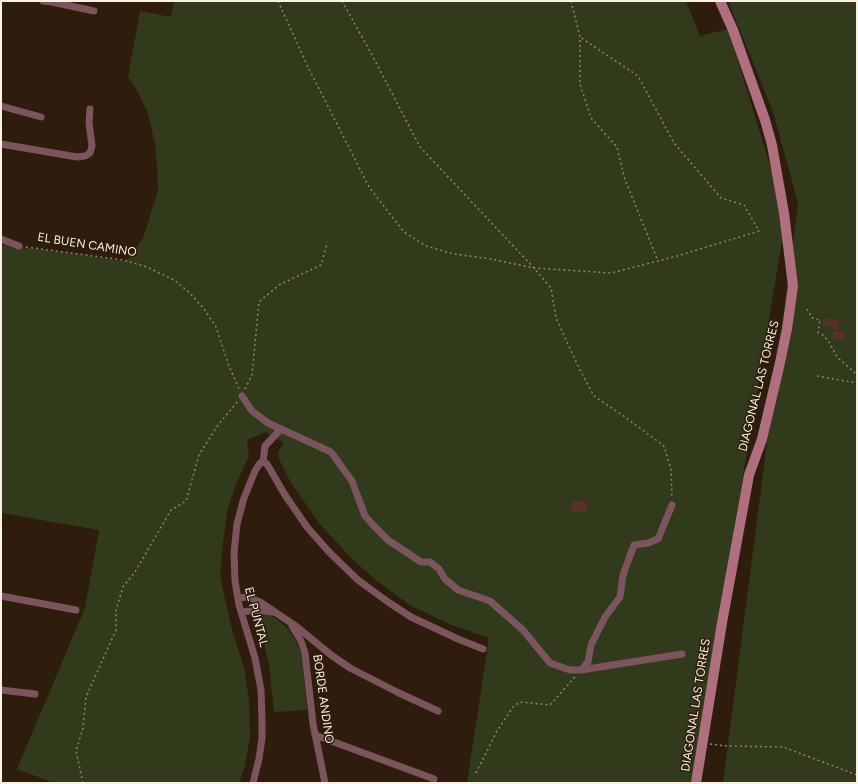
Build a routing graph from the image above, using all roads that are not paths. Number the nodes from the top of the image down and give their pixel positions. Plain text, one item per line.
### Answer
1 (43, 1) edge
2 (720, 1) edge
3 (94, 11) dead end
4 (1, 106) edge
5 (90, 109) dead end
6 (41, 117) dead end
7 (1, 144) edge
8 (1, 239) edge
9 (20, 246) road end
10 (242, 396) road end
11 (281, 429) junction
12 (264, 462) junction
13 (672, 505) road end
14 (1, 596) edge
15 (238, 598) junction
16 (76, 610) dead end
17 (241, 612) junction
18 (276, 613) junction
19 (290, 622) junction
20 (319, 645) junction
21 (483, 649) dead end
22 (305, 653) junction
23 (682, 654) dead end
24 (581, 670) junction
25 (1, 690) edge
26 (35, 694) dead end
27 (438, 711) dead end
28 (315, 735) junction
29 (434, 779) dead end
30 (253, 783) edge
31 (325, 783) edge
32 (696, 783) edge

1 - 3 street
2 - 32 street, DIAGONAL LAS TORRES
4 - 6 street
5 - 7 street
8 - 9 street, EL BUEN CAMINO
10 - 11 street
11 - 12 street
11 - 24 street
12 - 15 street, EL PUNTAL
12 - 21 street
13 - 24 street
14 - 16 street
15 - 17 street, EL PUNTAL
15 - 18 street
17 - 18 street
17 - 30 street, EL PUNTAL
18 - 19 street
19 - 20 street
19 - 22 street, BORDE ANDINO
20 - 22 street
20 - 27 street
22 - 28 street, BORDE ANDINO
23 - 24 street
25 - 26 street
28 - 29 street
28 - 31 street, BORDE ANDINO

